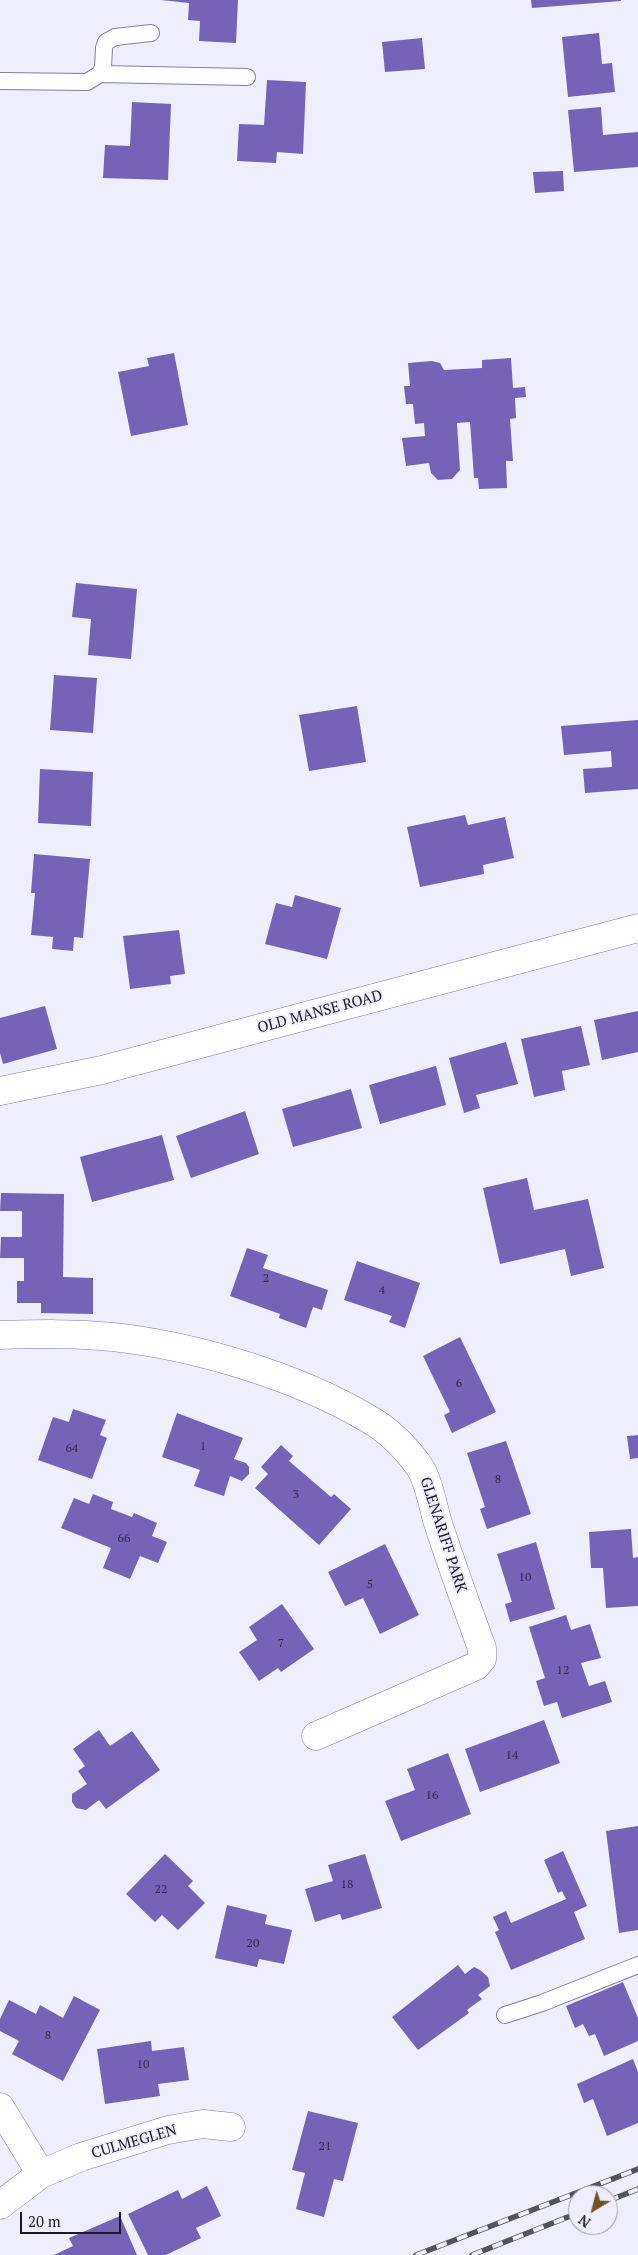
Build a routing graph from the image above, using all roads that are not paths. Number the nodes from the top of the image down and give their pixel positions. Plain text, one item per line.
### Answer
1 (151, 33) dead end
2 (100, 74) junction
3 (246, 77) dead end
4 (0, 82) edge
5 (638, 928) edge
6 (0, 1091) edge
7 (0, 1335) edge
8 (316, 1736) dead end
9 (638, 1964) edge
10 (505, 2015) dead end
11 (0, 2108) edge
12 (231, 2127) dead end
13 (41, 2174) junction
14 (0, 2205) edge

1 - 2 lane
2 - 3 lane
2 - 4 lane
5 - 6 street, OLD MANSE ROAD
7 - 8 street, GLENARIFF PARK
9 - 10 lane
11 - 13 street
12 - 13 street, CULMEGLEN
13 - 14 street, CULMEGLEN

